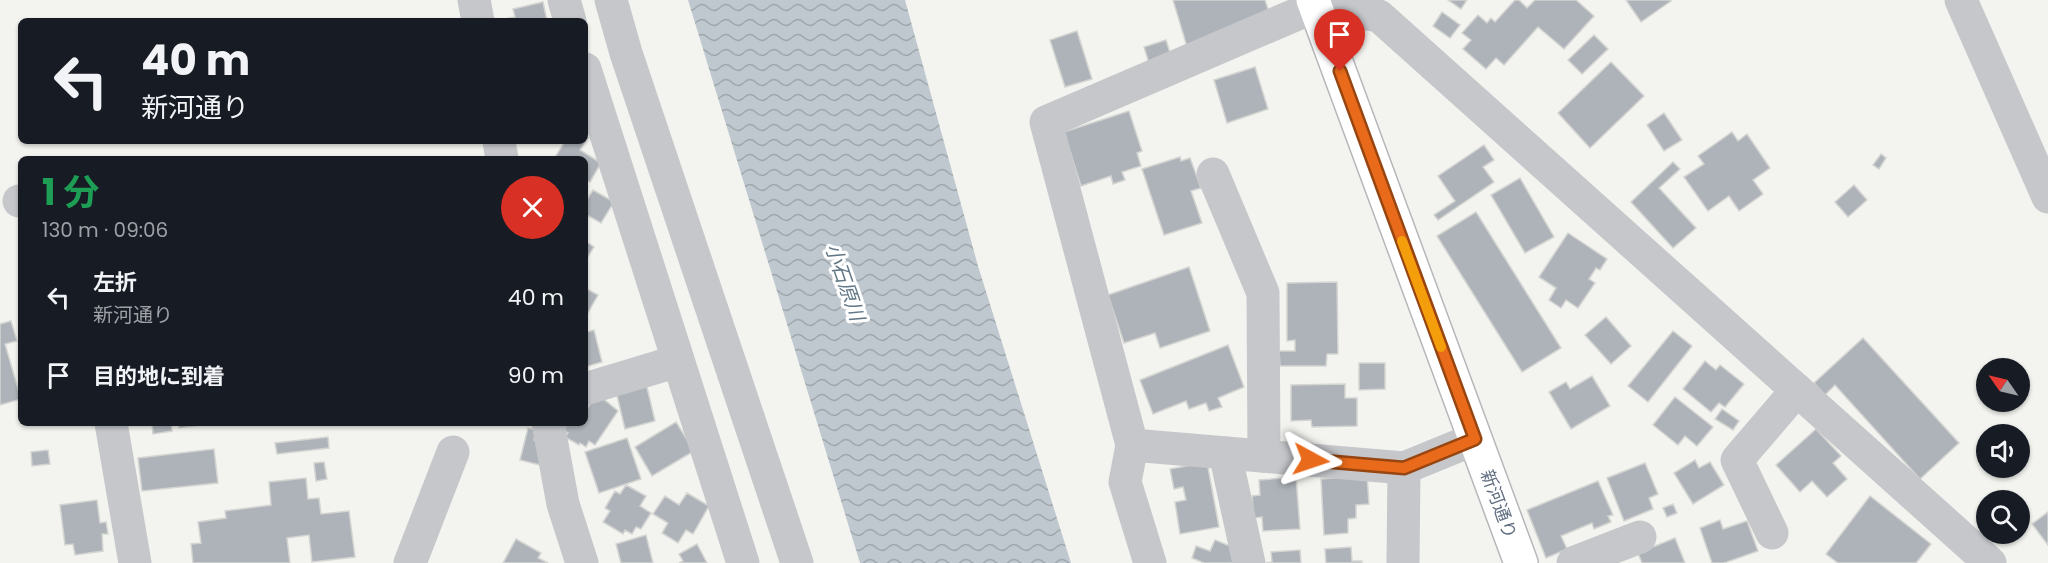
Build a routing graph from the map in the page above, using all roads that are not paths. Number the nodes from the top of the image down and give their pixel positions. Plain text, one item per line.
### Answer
1 (474, 0) edge
2 (564, 0) edge
3 (610, 0) edge
4 (1961, 0) edge
5 (1314, 3) edge
6 (1391, 8) edge
7 (477, 18) edge
8 (569, 18) edge
9 (588, 78) edge
10 (1213, 174) dead end
11 (2048, 197) edge
12 (678, 361) junction
13 (588, 388) edge
14 (1797, 390) junction
15 (112, 426) edge
16 (549, 426) edge
17 (1475, 439) junction
18 (1132, 445) junction
19 (453, 452) dead end
20 (1225, 453) junction
21 (1264, 456) junction
22 (1404, 468) junction
23 (1772, 533) dead end
24 (1640, 537) dead end
25 (135, 563) edge
26 (410, 563) edge
27 (582, 563) edge
28 (742, 563) edge
29 (797, 563) edge
30 (1150, 563) edge
31 (1249, 563) edge
32 (1403, 563) edge
33 (1521, 563) edge
34 (1573, 563) edge
35 (1990, 563) edge

1 - 7 street
2 - 8 street
3 - 29 street
4 - 11 street
5 - 6 street
5 - 17 highway, 新河通り
5 - 18 street
6 - 14 street
9 - 12 street
10 - 21 street
12 - 13 street
12 - 28 street
14 - 23 street
14 - 35 street
15 - 25 street
16 - 27 street
17 - 22 street
17 - 33 highway, 新河通り
18 - 20 street
18 - 30 street
19 - 26 street
20 - 21 street
20 - 31 street
21 - 22 street
22 - 32 street
24 - 34 street

